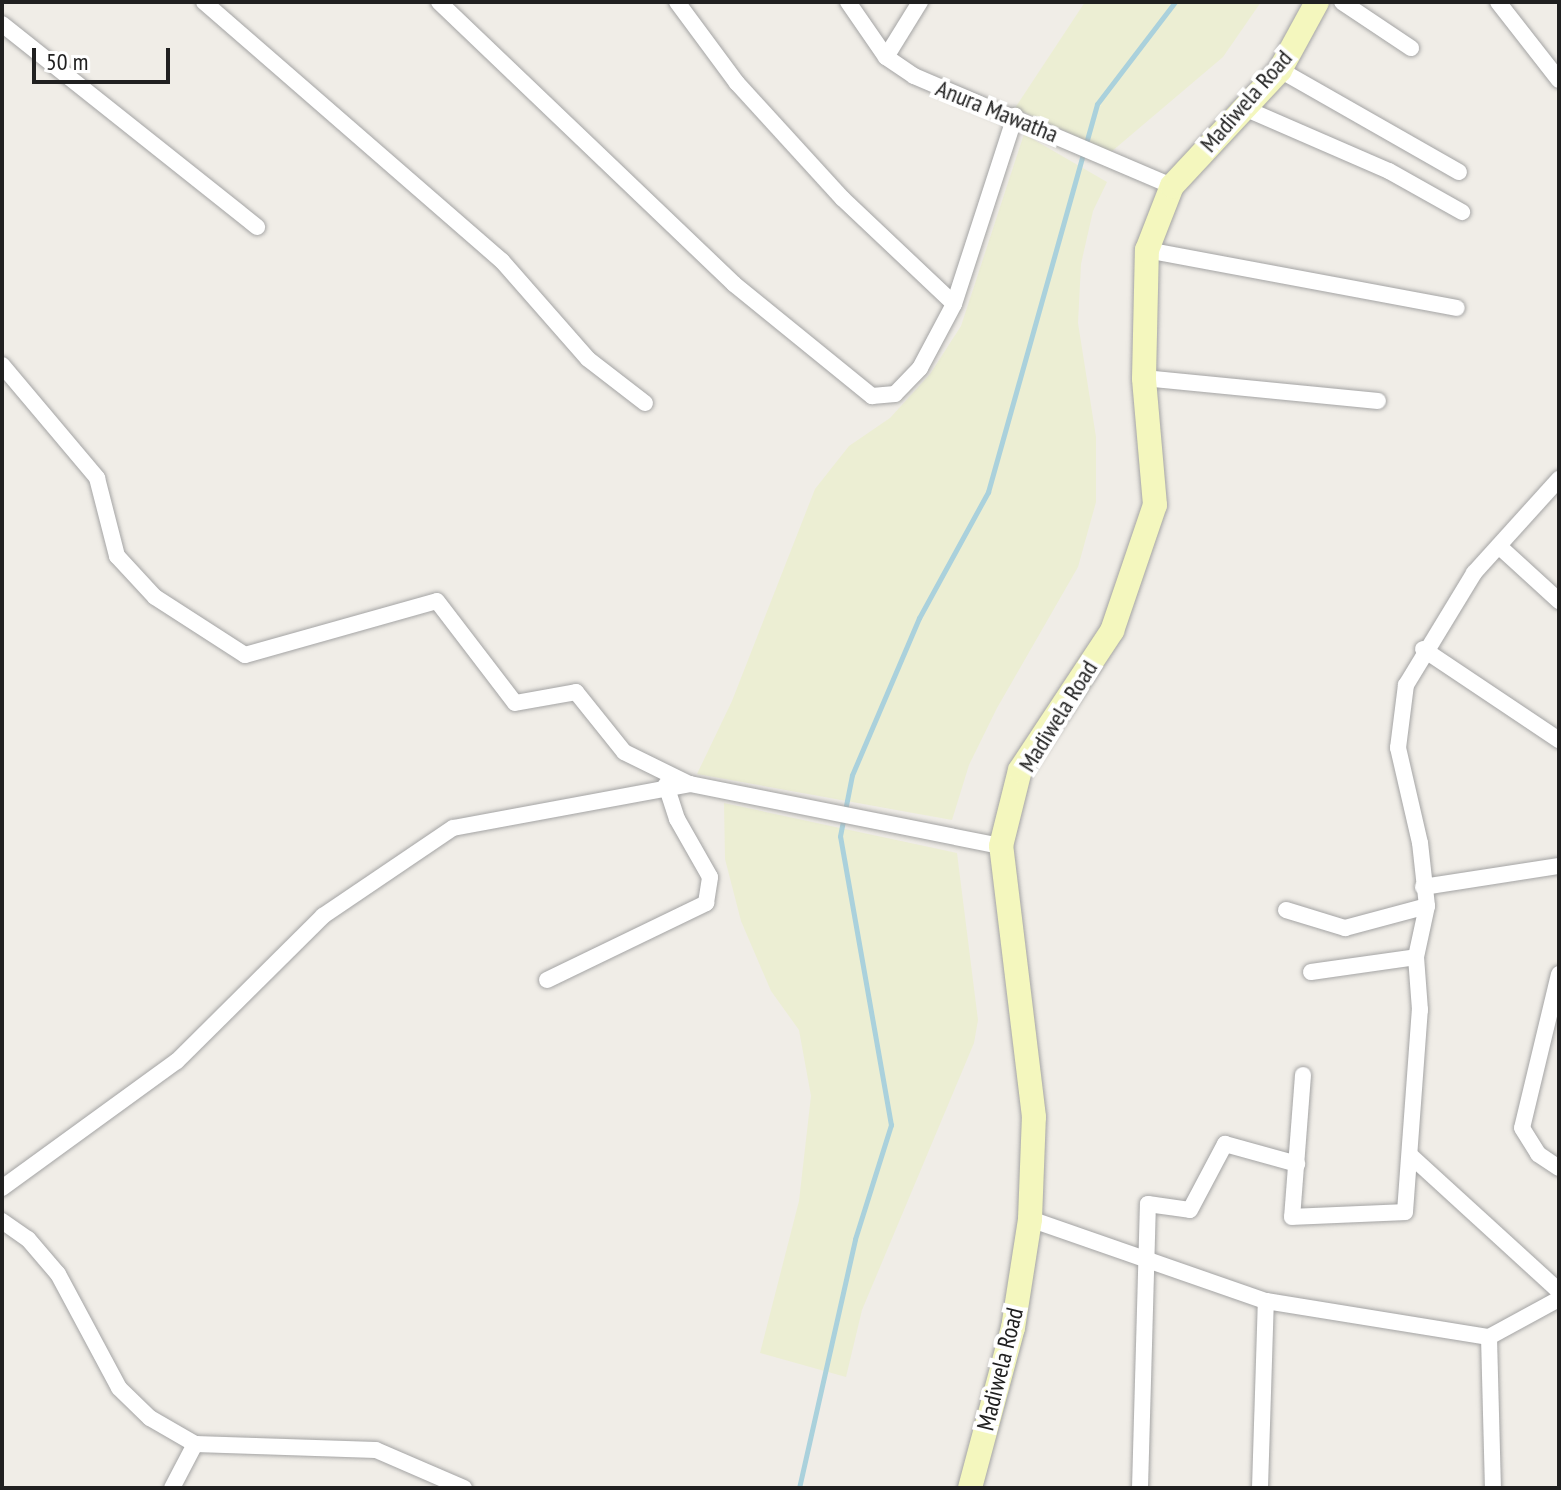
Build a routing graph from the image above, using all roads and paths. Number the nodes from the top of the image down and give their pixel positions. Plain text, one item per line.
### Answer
1 (204, 2) edge
2 (439, 2) edge
3 (677, 2) edge
4 (848, 2) edge
5 (920, 2) edge
6 (1317, 2) edge
7 (1342, 2) edge
8 (1498, 2) edge
9 (2, 24) edge
10 (1411, 48) dead end
11 (886, 57) junction
12 (1280, 70) junction
13 (1559, 80) edge
14 (1244, 108) junction
15 (1015, 116) junction
16 (1459, 172) dead end
17 (1172, 186) junction
18 (1462, 212) dead end
19 (257, 227) dead end
20 (1147, 250) junction
21 (954, 304) junction
22 (1457, 308) dead end
23 (2, 365) edge
24 (1144, 378) junction
25 (1378, 401) dead end
26 (645, 403) dead end
27 (1559, 479) edge
28 (1501, 548) junction
29 (1559, 601) edge
30 (1423, 649) junction
31 (1559, 740) edge
32 (690, 784) junction
33 (666, 785) junction
34 (1001, 846) junction
35 (1559, 866) edge
36 (1423, 887) junction
37 (1427, 906) junction
38 (1286, 910) dead end
39 (1416, 957) junction
40 (1311, 972) dead end
41 (1559, 974) edge
42 (547, 980) dead end
43 (1303, 1075) dead end
44 (1411, 1156) junction
45 (1297, 1164) junction
46 (1559, 1168) edge
47 (2, 1188) edge
48 (1030, 1219) junction
49 (2, 1221) edge
50 (1149, 1256) junction
51 (1559, 1291) edge
52 (1559, 1299) edge
53 (1266, 1301) junction
54 (1489, 1337) junction
55 (195, 1444) junction
56 (172, 1488) edge
57 (464, 1488) edge
58 (970, 1488) edge
59 (1140, 1488) edge
60 (1260, 1488) edge
61 (1493, 1488) edge

1 - 26 street
2 - 21 street
3 - 21 street
4 - 11 street, Anura Mawatha
5 - 11 street
6 - 12 main road, Madiwela Road
7 - 10 street
8 - 13 street
9 - 19 street
11 - 15 street, Anura Mawatha
12 - 14 main road, Madiwela Road
12 - 16 street
14 - 17 main road, Madiwela Road
14 - 18 street
15 - 17 street, Anura Mawatha
15 - 21 street
17 - 20 main road, Madiwela Road
20 - 22 street
20 - 24 main road, Madiwela Road
23 - 32 street
24 - 25 street
24 - 34 main road, Madiwela Road
27 - 28 street
28 - 29 street
28 - 30 street
30 - 31 street
30 - 36 street
32 - 33 street
32 - 34 street
33 - 42 street
33 - 47 street
34 - 48 main road, Madiwela Road
35 - 36 street
36 - 37 street
37 - 38 street
37 - 39 street
39 - 40 street
39 - 44 street
41 - 46 street
43 - 45 street
44 - 45 street
44 - 51 street
45 - 50 street
48 - 50 street
48 - 58 main road, Madiwela Road
49 - 55 street
50 - 53 street
50 - 59 street
52 - 54 street
53 - 54 street
53 - 60 street
54 - 61 street
55 - 56 street
55 - 57 street

